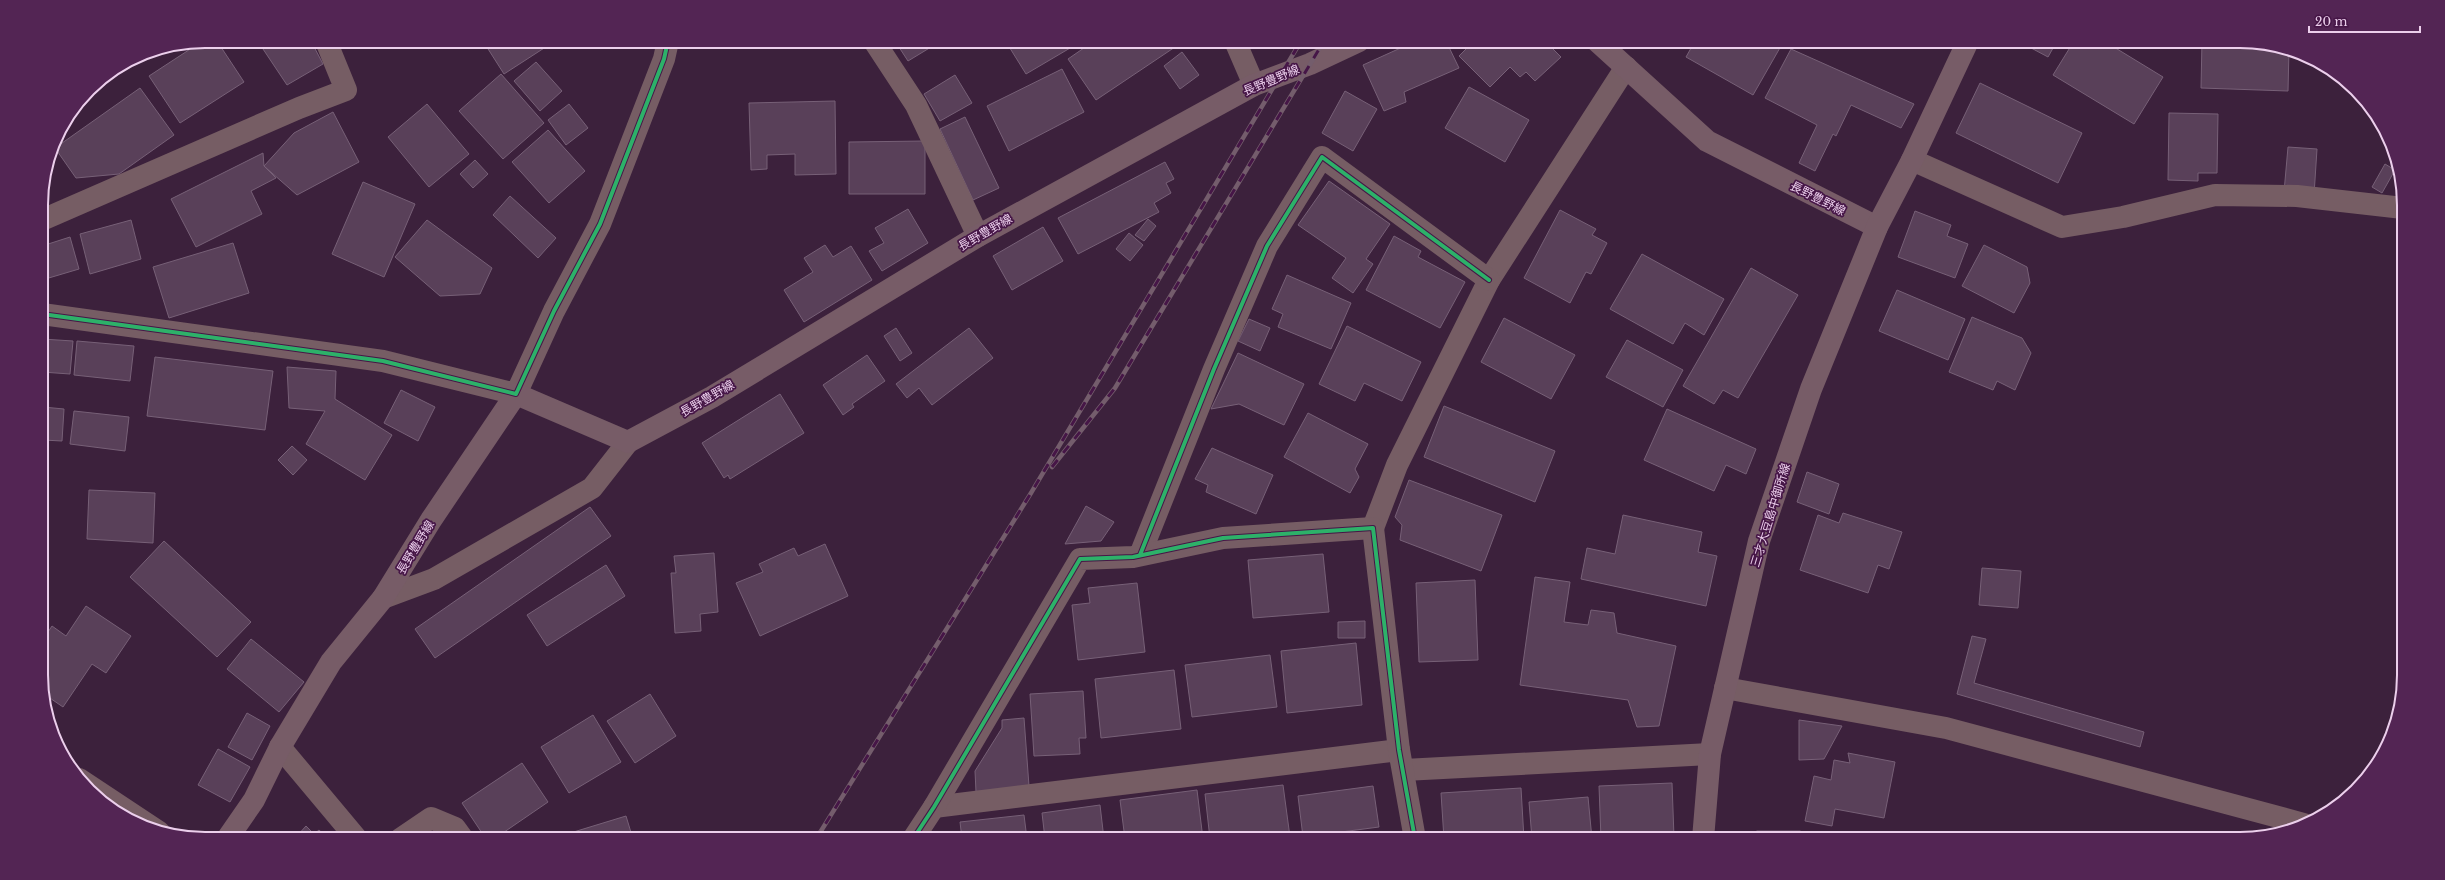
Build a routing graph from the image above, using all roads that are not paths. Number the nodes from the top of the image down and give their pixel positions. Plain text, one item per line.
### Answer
1 (329, 48) edge
2 (665, 48) edge
3 (879, 48) edge
4 (1238, 48) edge
5 (1344, 48) edge
6 (1605, 48) edge
7 (1965, 48) edge
8 (1626, 67) junction
9 (1254, 85) junction
10 (1912, 160) junction
11 (2397, 207) edge
12 (48, 217) edge
13 (1877, 227) junction
14 (978, 236) junction
15 (1489, 280) junction
16 (48, 315) edge
17 (516, 394) junction
18 (628, 442) junction
19 (1373, 528) junction
20 (1140, 555) junction
21 (383, 598) junction
22 (1725, 688) junction
23 (280, 747) junction
24 (1710, 754) junction
25 (1402, 760) junction
26 (103, 795) edge
27 (934, 807) junction
28 (136, 817) edge
29 (2296, 822) edge
30 (232, 832) edge
31 (351, 832) edge
32 (410, 832) edge
33 (458, 832) edge
34 (918, 832) edge
35 (1414, 832) edge
36 (1704, 832) edge

1 - 12 street
2 - 17 street
3 - 14 street
4 - 9 street
5 - 9 main road, 長野豊野線
6 - 8 main road, 長野豊野線
7 - 10 main road
8 - 13 main road, 長野豊野線
8 - 15 street
9 - 14 main road, 長野豊野線
10 - 11 street
10 - 13 main road
13 - 22 main road, 三才大豆島中御所線
14 - 18 main road, 長野豊野線
15 - 19 street
15 - 20 street
16 - 17 street
17 - 18 main road
17 - 21 main road, 長野豊野線
18 - 21 street
19 - 20 street
19 - 25 street
20 - 27 street
21 - 23 main road, 長野豊野線
22 - 24 main road, 三才大豆島中御所線
22 - 29 street
23 - 30 main road, 長野豊野線
23 - 31 street
24 - 25 street
24 - 36 main road, 三才大豆島中御所線
25 - 27 street
25 - 35 street
26 - 28 street
27 - 34 street
32 - 33 street

